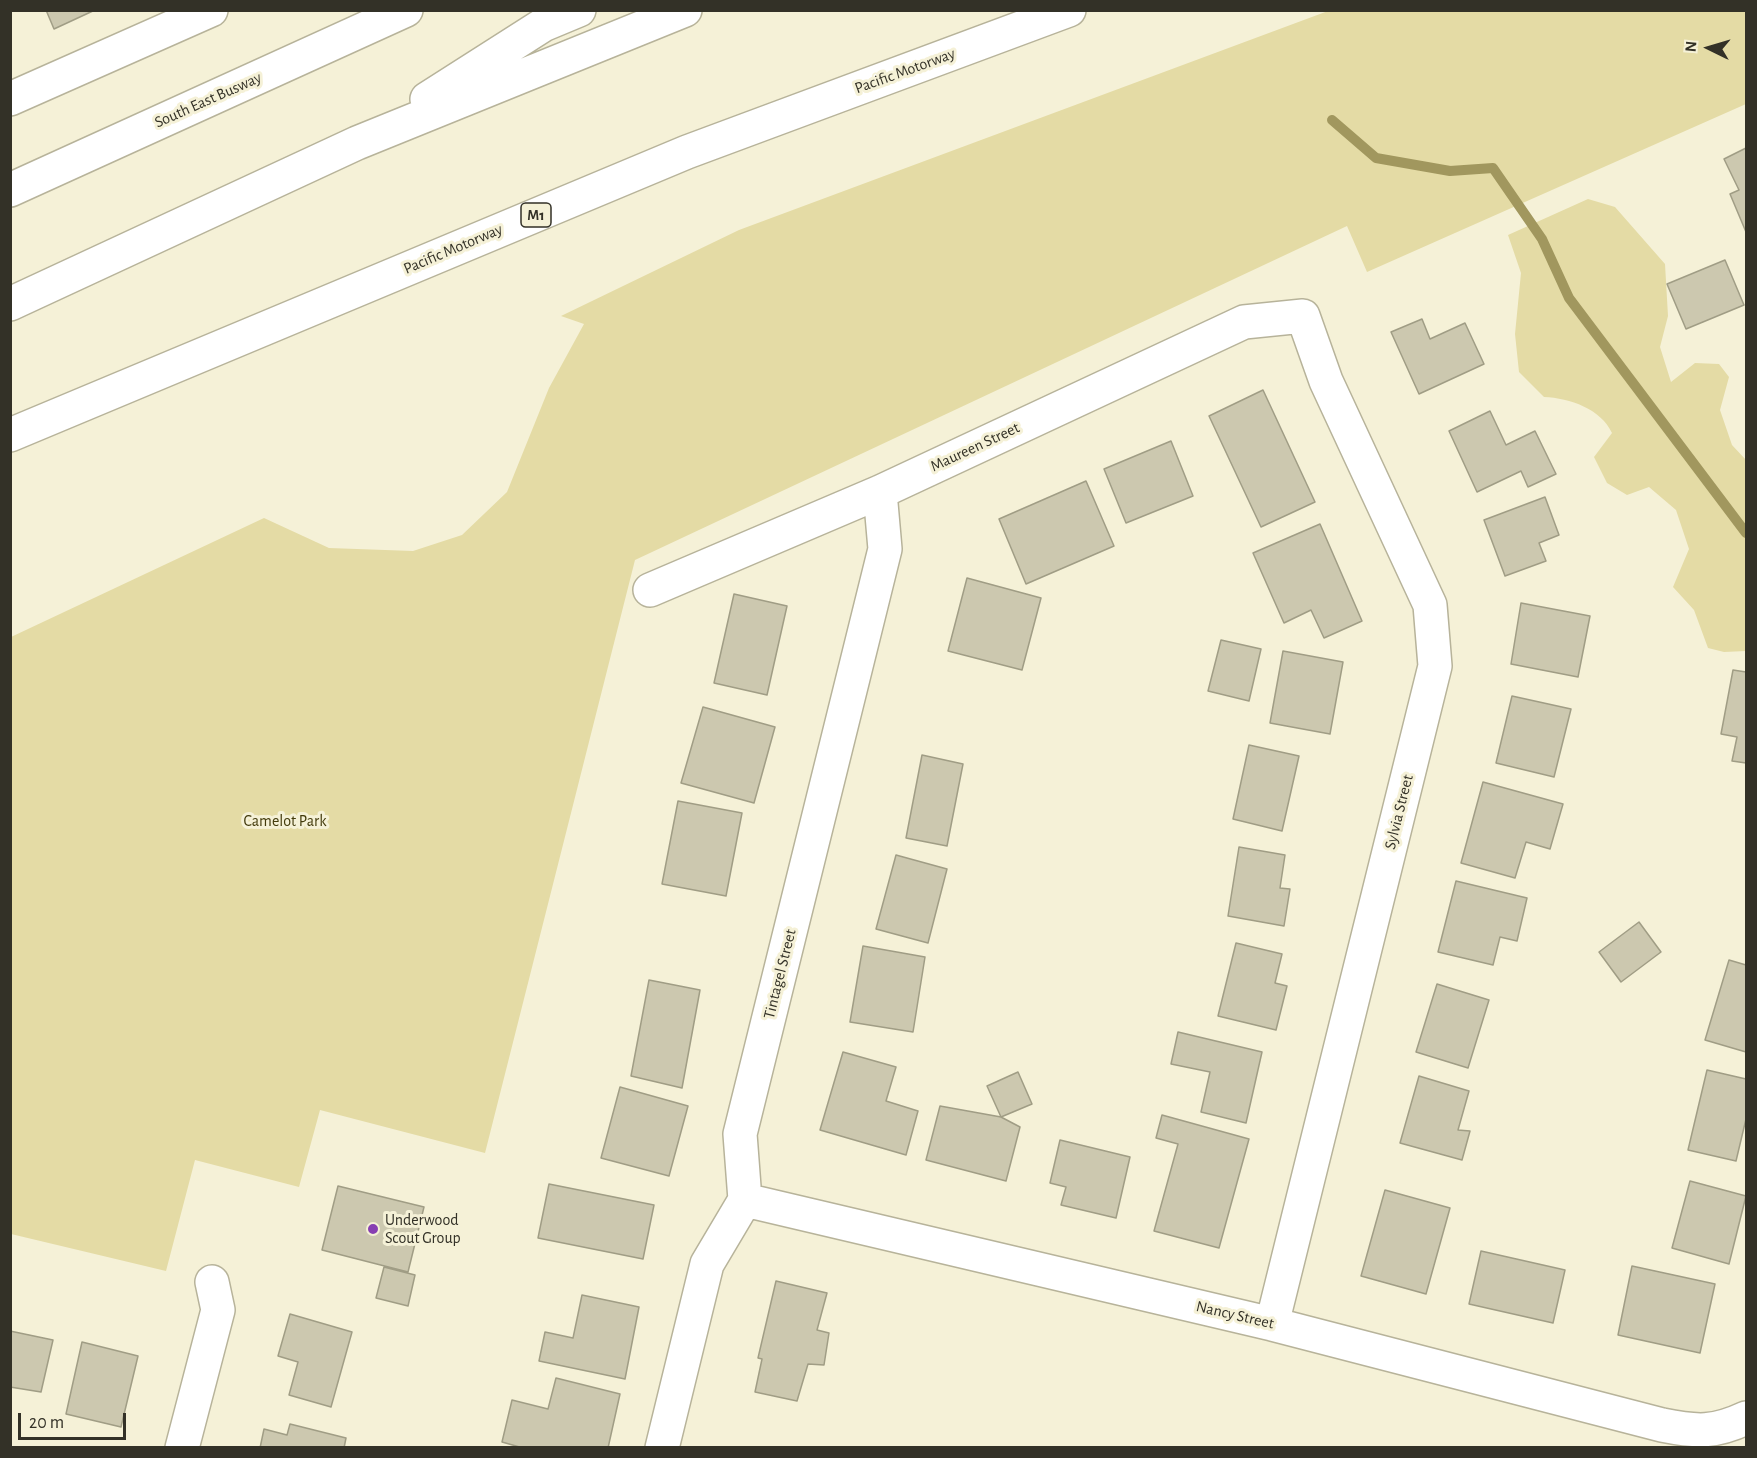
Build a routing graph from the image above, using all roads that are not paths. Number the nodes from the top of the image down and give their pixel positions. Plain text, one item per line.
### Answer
1 (211, 10) edge
2 (406, 10) edge
3 (579, 10) edge
4 (686, 10) edge
5 (1069, 10) edge
6 (10, 99) edge
7 (357, 143) junction
8 (10, 190) edge
9 (10, 304) edge
10 (1303, 316) joint
11 (10, 435) edge
12 (880, 492) junction
13 (650, 590) dead end
14 (745, 1200) junction
15 (212, 1282) dead end
16 (1272, 1324) junction
17 (1735, 1424) edge
18 (182, 1448) edge
19 (662, 1448) edge

1 - 6 main road
2 - 8 main road, South East Busway
3 - 7 main road
4 - 7 main road
5 - 11 main road, Pacific Motorway / M1
7 - 9 main road
10 - 12 main road, Maureen Street
10 - 16 main road, Sylvia Street
12 - 13 main road, Maureen Street
12 - 14 main road, Tintagel Street
14 - 16 main road, Nancy Street
14 - 19 main road
15 - 18 main road
16 - 17 main road, Nancy Street

